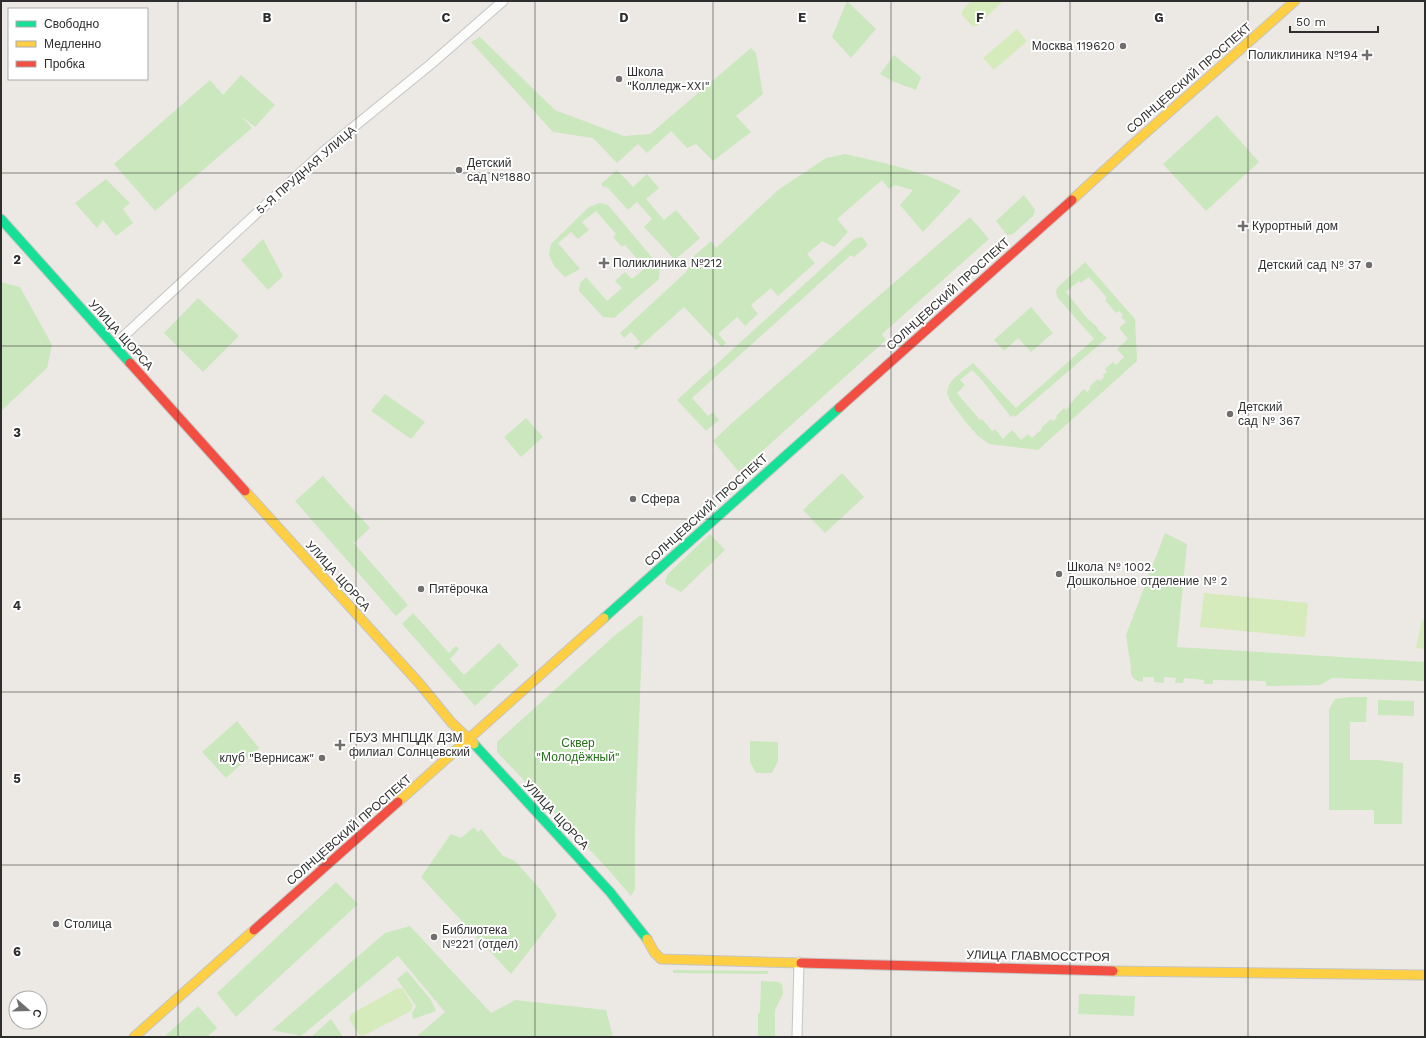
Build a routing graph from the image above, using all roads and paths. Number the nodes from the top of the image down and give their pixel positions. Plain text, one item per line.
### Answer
1 (503, 1) edge
2 (1295, 1) edge
3 (1, 219) edge
4 (114, 345) junction
5 (470, 739) junction
6 (654, 952) joint
7 (799, 962) junction
8 (1425, 975) edge
9 (134, 1037) edge
10 (797, 1037) edge

1 - 4 street, 5-Я ПРУДНАЯ УЛИЦА
2 - 5 street, СОЛНЦЕВСКИЙ ПРОСПЕКТ
3 - 4 street, УЛИЦА ЩОРСА
4 - 5 street, УЛИЦА ЩОРСА
5 - 6 street, УЛИЦА ЩОРСА
5 - 9 street, СОЛНЦЕВСКИЙ ПРОСПЕКТ
6 - 7 street, УЛИЦА ГЛАВМОССТРОЯ
7 - 8 street, УЛИЦА ГЛАВМОССТРОЯ
7 - 10 street

